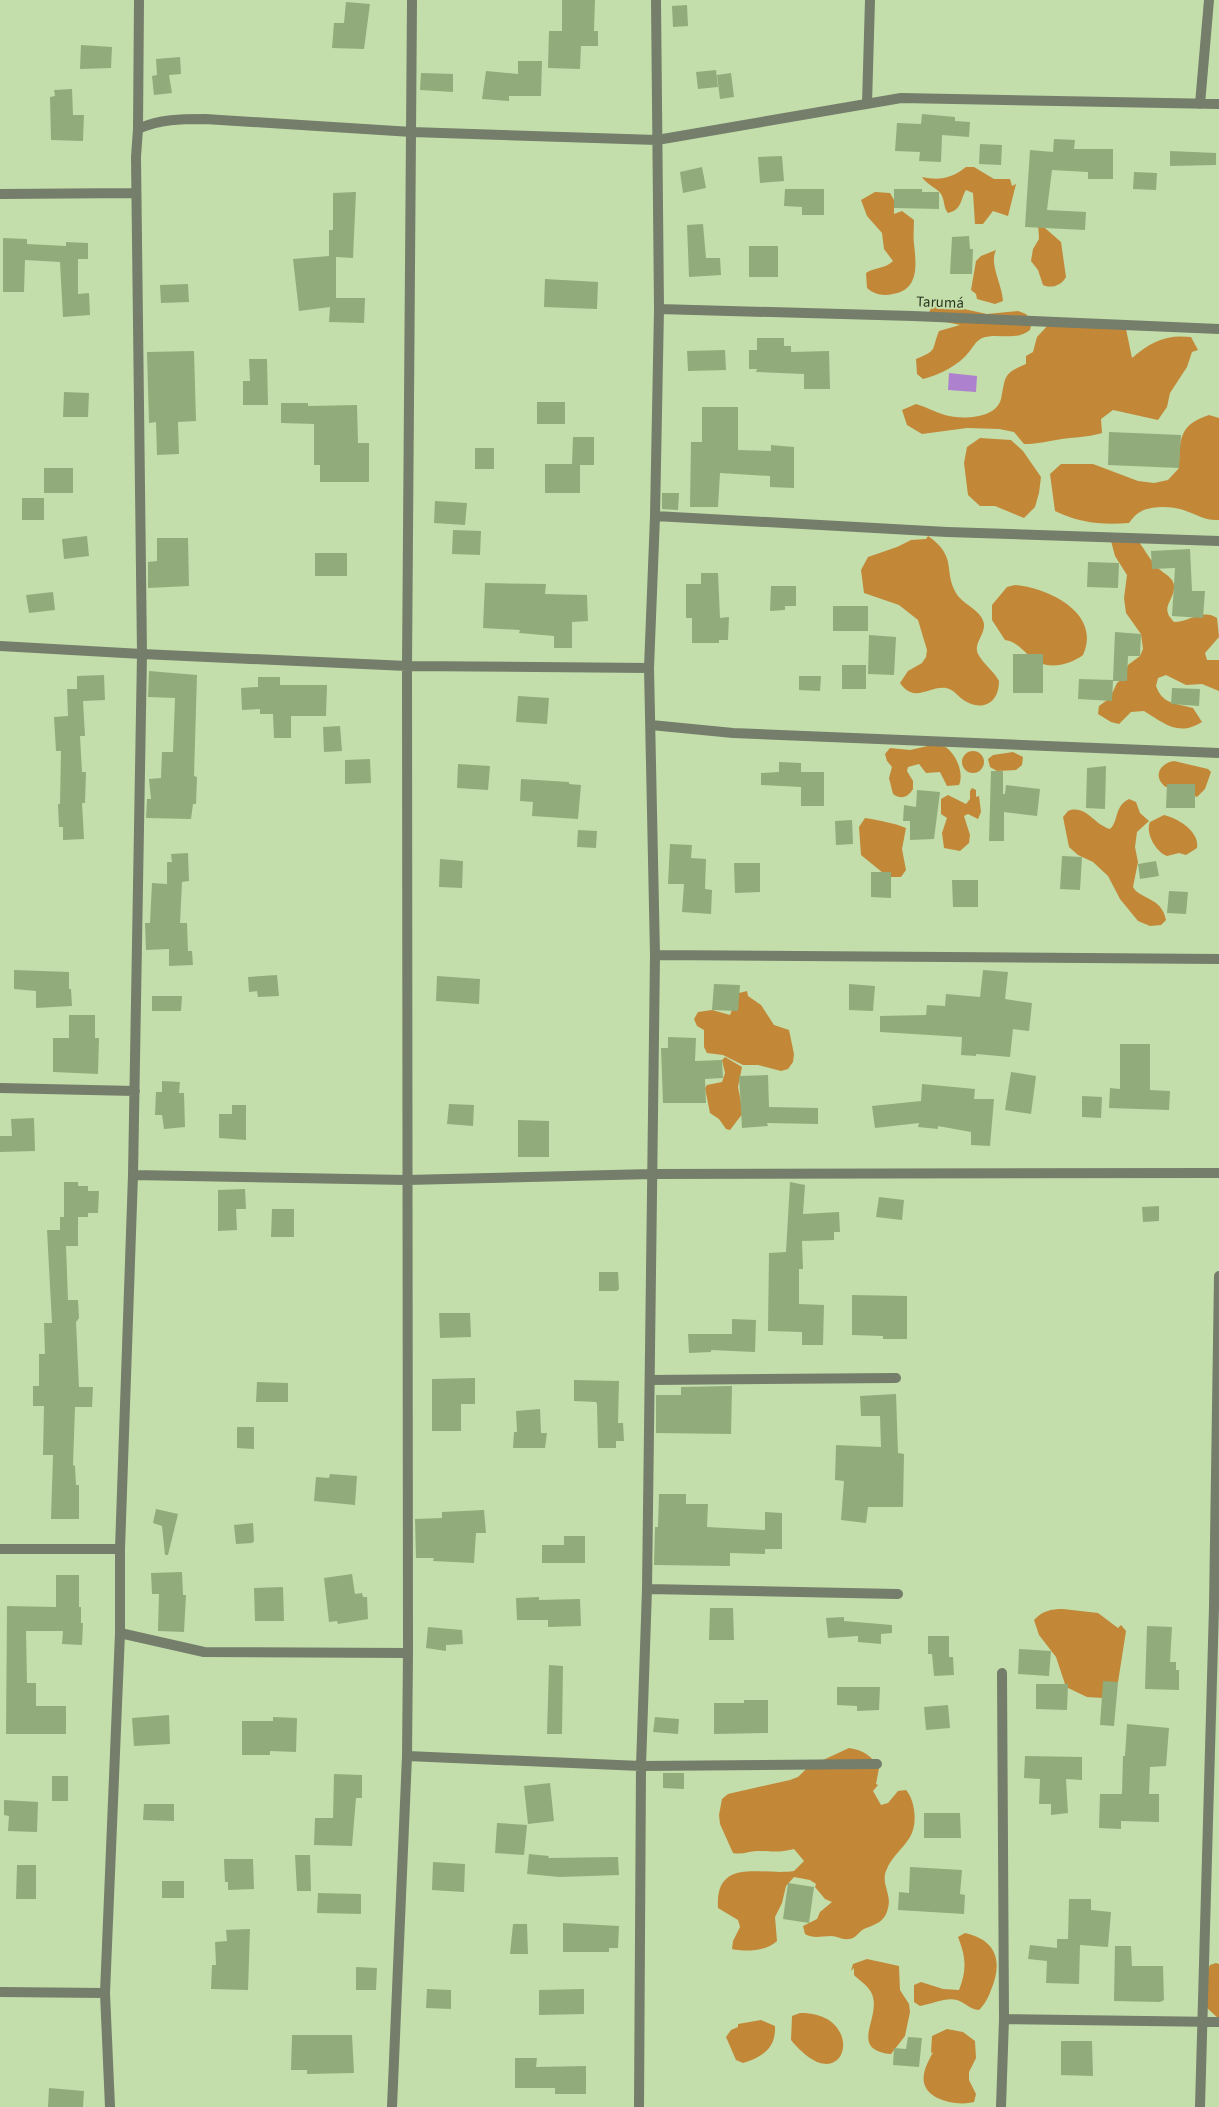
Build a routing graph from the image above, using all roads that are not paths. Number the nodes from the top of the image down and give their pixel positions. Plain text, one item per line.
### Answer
1 (140, 0) edge
2 (412, 0) edge
3 (656, 0) edge
4 (870, 0) edge
5 (1209, 0) edge
6 (867, 104) junction
7 (1200, 104) junction
8 (1219, 104) edge
9 (138, 129) junction
10 (412, 132) junction
11 (657, 140) junction
12 (0, 194) edge
13 (136, 194) junction
14 (659, 309) junction
15 (1219, 329) edge
16 (655, 516) junction
17 (1219, 541) edge
18 (0, 646) edge
19 (142, 654) junction
20 (407, 666) junction
21 (649, 668) junction
22 (652, 725) junction
23 (1219, 753) edge
24 (655, 955) junction
25 (1219, 959) edge
26 (0, 1088) edge
27 (135, 1091) junction
28 (1219, 1173) edge
29 (652, 1174) junction
30 (133, 1175) junction
31 (407, 1180) junction
32 (1219, 1276) edge
33 (896, 1378) dead end
34 (650, 1380) junction
35 (0, 1548) edge
36 (120, 1549) junction
37 (646, 1589) junction
38 (898, 1594) dead end
39 (1216, 1607) edge
40 (120, 1632) junction
41 (408, 1653) junction
42 (1002, 1673) dead end
43 (407, 1756) junction
44 (876, 1764) dead end
45 (641, 1766) junction
46 (0, 1992) edge
47 (105, 1993) junction
48 (1004, 2019) junction
49 (1202, 2022) junction
50 (1219, 2022) edge
51 (110, 2107) edge
52 (392, 2107) edge
53 (639, 2107) edge
54 (1001, 2107) edge
55 (1200, 2107) edge

1 - 9 street
2 - 10 street
3 - 11 street
4 - 6 street
5 - 7 street
6 - 7 street
6 - 11 street
7 - 8 street
9 - 10 street
9 - 13 street
10 - 11 street
10 - 20 street
11 - 14 street
12 - 13 street
13 - 19 street
14 - 15 street, Tarumá
14 - 16 street
16 - 17 street
16 - 21 street
18 - 19 street
19 - 20 street
19 - 27 street
20 - 21 street
20 - 31 street
21 - 22 street
22 - 23 street
22 - 24 street
24 - 25 street
24 - 29 street
26 - 27 street
27 - 30 street
28 - 29 street
29 - 31 street
29 - 34 street
30 - 31 street
30 - 36 street
31 - 41 street
32 - 39 street
33 - 34 street
34 - 37 street
35 - 36 street
36 - 40 street
37 - 38 street
37 - 45 street
39 - 49 street
40 - 41 street
40 - 47 street
41 - 43 street
42 - 48 street
43 - 45 street
43 - 52 street
44 - 45 street
45 - 53 street
46 - 47 street
47 - 51 street
48 - 49 street
48 - 54 street
49 - 50 street
49 - 55 street

